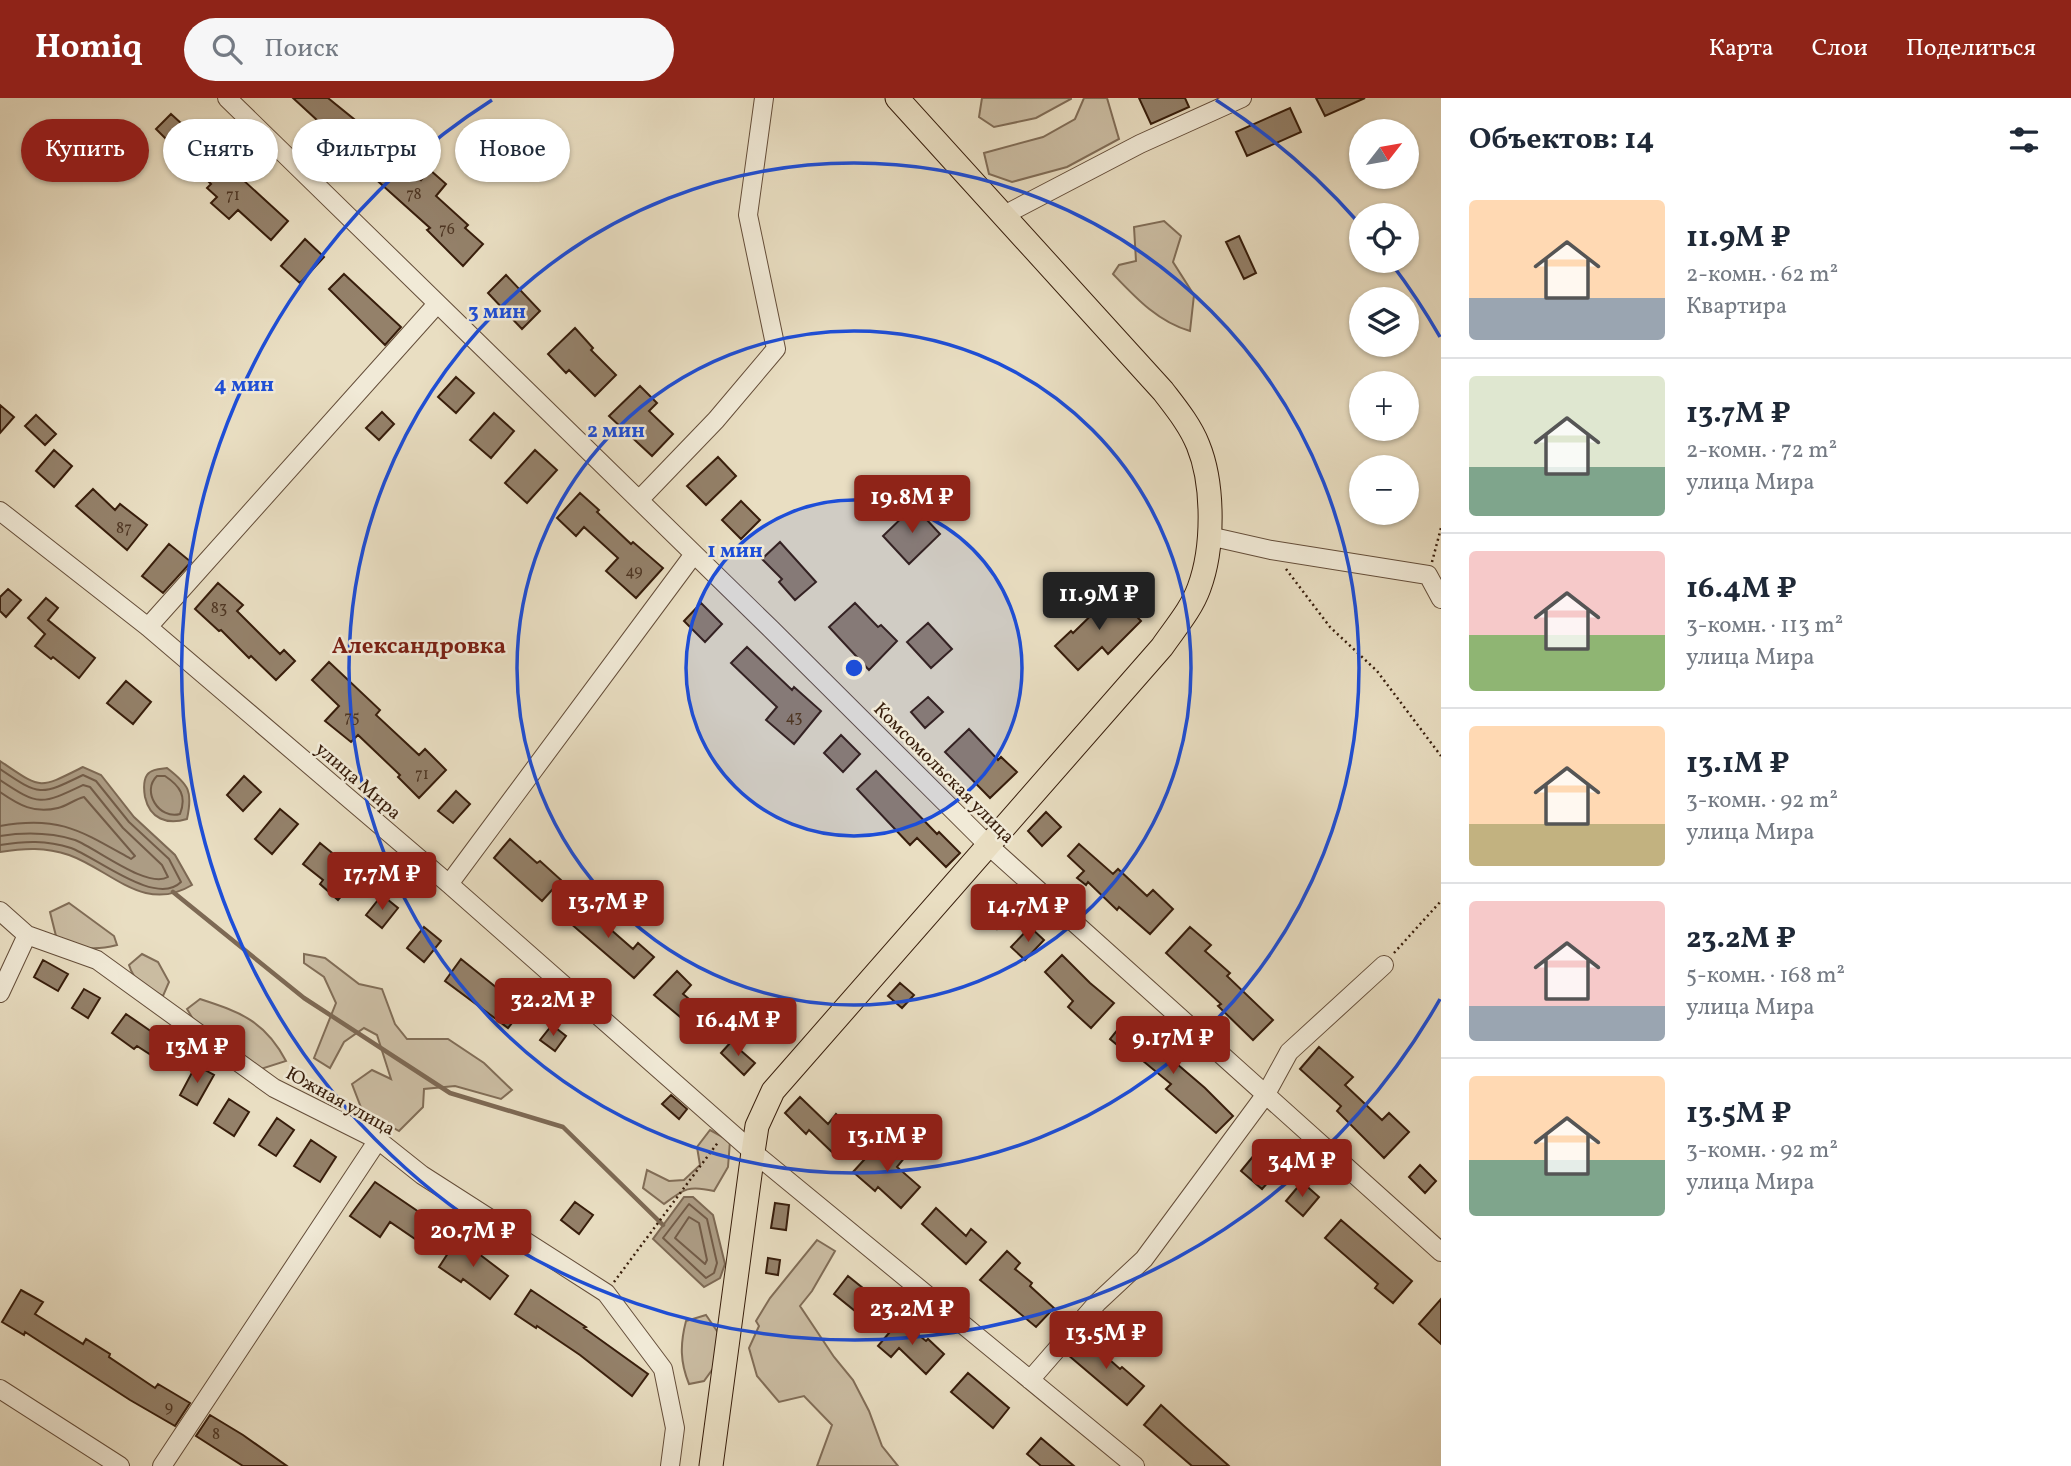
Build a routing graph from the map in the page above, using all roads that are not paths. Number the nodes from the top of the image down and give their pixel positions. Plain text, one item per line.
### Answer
1 (227, 98) edge
2 (764, 98) edge
3 (897, 98) edge
4 (1242, 98) edge
5 (1004, 215) junction
6 (437, 303) junction
7 (639, 500) junction
8 (0, 511) edge
9 (1209, 536) junction
10 (694, 554) junction
11 (1441, 599) edge
12 (148, 626) junction
13 (989, 846) junction
14 (449, 884) junction
15 (0, 911) edge
16 (27, 935) junction
17 (1384, 965) road end
18 (0, 993) edge
19 (1266, 1094) junction
20 (378, 1140) junction
21 (753, 1152) junction
22 (1441, 1252) edge
23 (1030, 1380) junction
24 (0, 1389) edge
25 (120, 1466) edge
26 (162, 1466) edge
27 (670, 1466) edge
28 (711, 1466) edge
29 (1135, 1466) edge

1 - 6 street, Комсомольская улица
2 - 7 street
3 - 5 main road
4 - 5 street
5 - 9 main road
6 - 7 street, Комсомольская улица
6 - 12 street
7 - 10 street, Комсомольская улица
8 - 12 street, улица Мира
9 - 11 street
9 - 13 main road
10 - 13 street, Комсомольская улица
10 - 14 street
12 - 14 street, улица Мира
13 - 19 street, Комсомольская улица
13 - 21 main road
14 - 21 street, улица Мира
15 - 16 street, Южная улица
16 - 18 street
16 - 20 street, Южная улица
17 - 19 street
19 - 22 street, Комсомольская улица
19 - 23 street
20 - 26 street
20 - 27 street, Южная улица
21 - 23 street, улица Мира
21 - 28 main road
23 - 29 street, улица Мира
24 - 25 street

